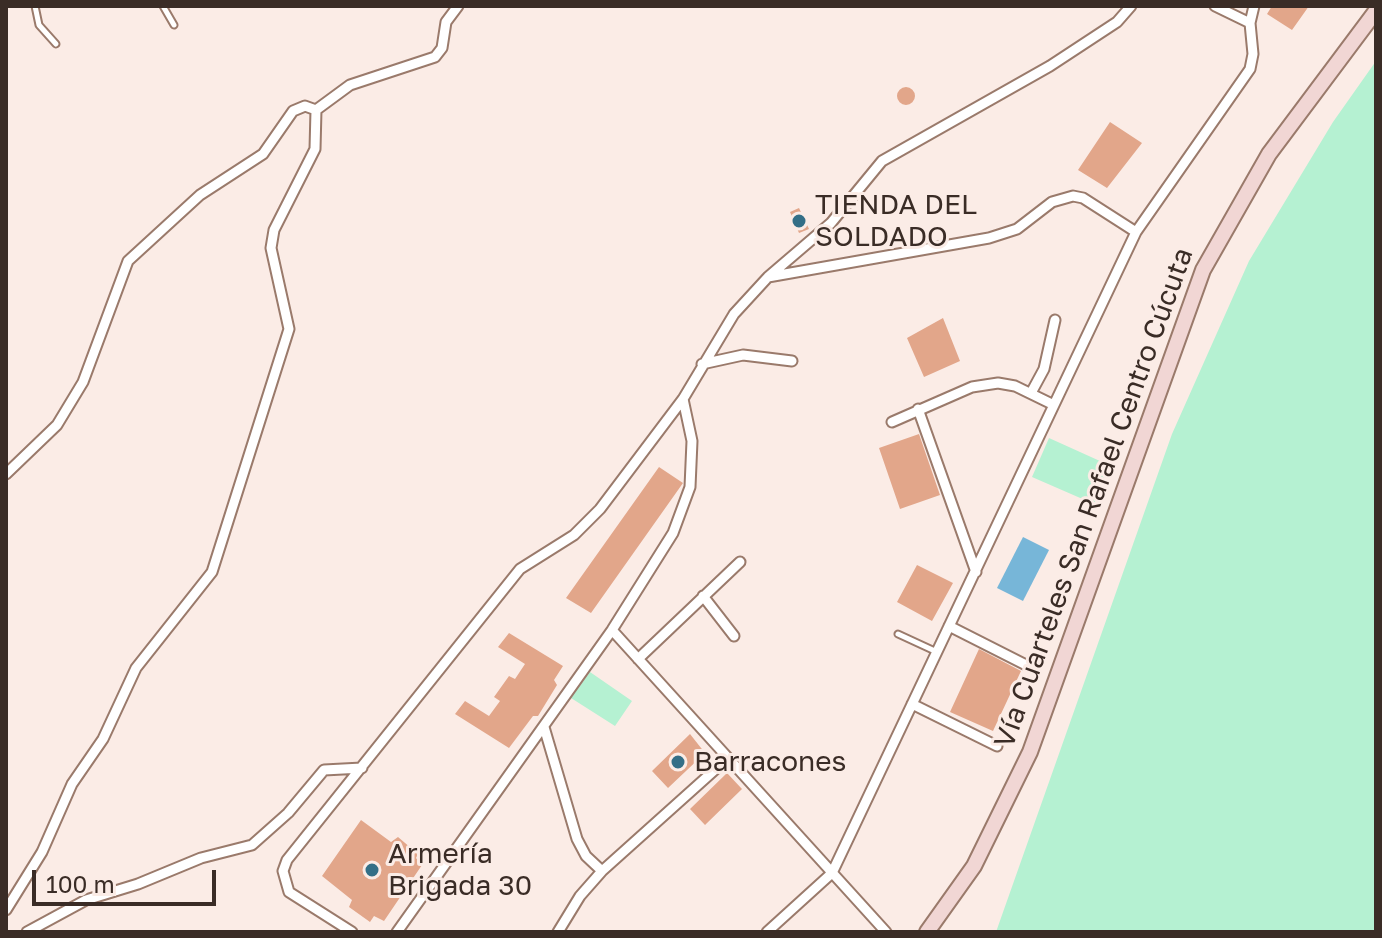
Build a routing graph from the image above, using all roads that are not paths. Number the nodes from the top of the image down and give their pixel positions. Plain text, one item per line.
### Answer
1 (35, 6) edge
2 (163, 6) edge
3 (458, 6) edge
4 (1131, 6) edge
5 (1215, 6) edge
6 (1254, 6) edge
7 (1376, 11) edge
8 (1250, 23) junction
9 (174, 25) dead end
10 (56, 44) dead end
11 (316, 110) junction
12 (1136, 232) junction
13 (768, 277) junction
14 (1055, 320) dead end
15 (792, 361) dead end
16 (702, 364) junction
17 (1031, 393) junction
18 (683, 399) junction
19 (1054, 405) junction
20 (918, 409) junction
21 (892, 422) dead end
22 (6, 474) edge
23 (740, 562) dead end
24 (976, 572) junction
25 (703, 596) junction
26 (949, 626) junction
27 (612, 630) junction
28 (898, 634) dead end
29 (734, 636) dead end
30 (937, 652) junction
31 (638, 659) junction
32 (1028, 666) dead end
33 (912, 704) junction
34 (544, 727) junction
35 (997, 746) dead end
36 (728, 758) junction
37 (362, 768) junction
38 (602, 871) junction
39 (832, 873) junction
40 (6, 910) edge
41 (27, 932) edge
42 (352, 932) edge
43 (397, 932) edge
44 (558, 932) edge
45 (767, 932) edge
46 (886, 932) edge
47 (927, 932) edge

1 - 10 lane
2 - 9 lane
3 - 11 street
4 - 13 street
5 - 8 street
6 - 8 street
7 - 47 main road, Vía Cuarteles San Rafael Centro Cúcuta
8 - 12 street
11 - 22 street
11 - 40 street
12 - 13 street
12 - 19 street
13 - 16 street
14 - 17 street
15 - 16 street
16 - 18 street
17 - 19 street
17 - 20 street
18 - 27 street
18 - 37 street
19 - 24 street
20 - 21 street
20 - 24 street
23 - 25 street
24 - 26 street
25 - 29 street
25 - 31 street
26 - 30 street
26 - 32 street
27 - 31 street
27 - 34 street
28 - 30 lane
30 - 33 street
31 - 36 street
33 - 35 street
33 - 39 street
34 - 38 street
34 - 43 street
36 - 38 street
36 - 39 street
37 - 41 street
37 - 42 street
38 - 44 street
39 - 45 street
39 - 46 street

